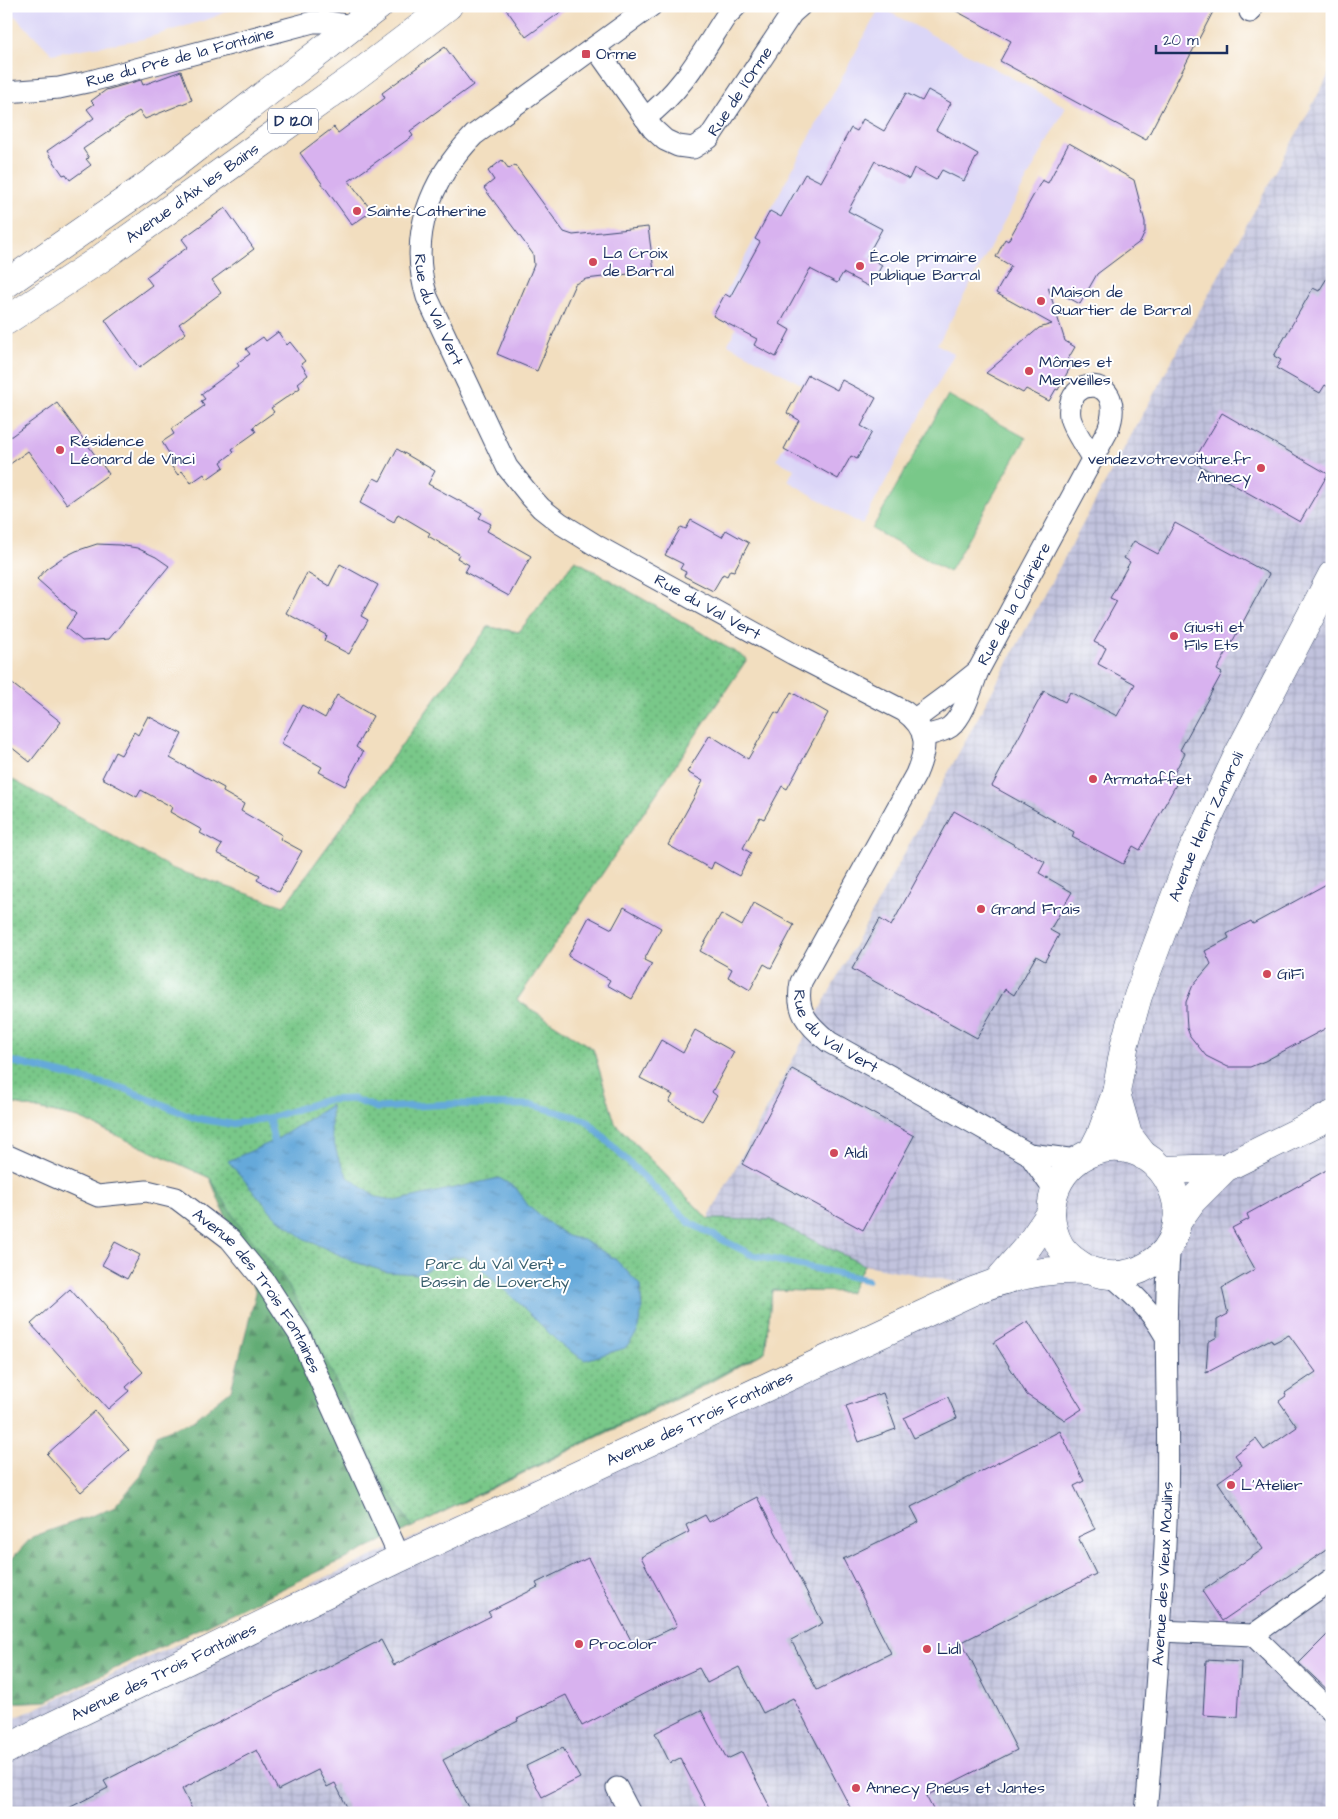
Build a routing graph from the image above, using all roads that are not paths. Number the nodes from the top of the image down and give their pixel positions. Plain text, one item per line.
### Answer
1 (379, 6) edge
2 (448, 6) edge
3 (651, 6) edge
4 (736, 6) edge
5 (800, 6) edge
6 (353, 26) junction
7 (595, 47) junction
8 (6, 92) edge
9 (645, 118) junction
10 (6, 284) edge
11 (6, 321) edge
12 (1092, 458) dead end
13 (1332, 574) edge
14 (919, 727) junction
15 (1116, 1093) junction
16 (1332, 1115) edge
17 (1028, 1154) junction
18 (6, 1155) edge
19 (1084, 1156) junction
20 (1153, 1163) junction
21 (1225, 1168) junction
22 (1052, 1202) junction
23 (1173, 1233) junction
24 (1100, 1273) junction
25 (998, 1281) junction
26 (1165, 1335) junction
27 (400, 1558) junction
28 (1332, 1579) edge
29 (1160, 1631) junction
30 (1253, 1635) junction
31 (1332, 1712) edge
32 (35, 1734) junction
33 (6, 1737) edge
34 (6, 1750) edge
35 (617, 1788) dead end
36 (630, 1813) edge
37 (1146, 1813) edge

1 - 6 street, Avenue d'Aix les Bains / D 1201
2 - 11 street, Avenue d'Aix les Bains / D 1201
3 - 7 street, Rue du Val Vert
4 - 9 street
5 - 9 street, Rue de l'Orme
6 - 8 street, Rue du Pré de la Fontaine
6 - 10 street, Avenue d'Aix les Bains / D 1201
7 - 9 street, Rue de l'Orme
7 - 14 street, Rue du Val Vert
12 - 14 street, Rue de la Clairière
13 - 15 street, Avenue Henri Zanaroli
14 - 17 street, Rue du Val Vert
15 - 19 street, Avenue Henri Zanaroli
15 - 20 street, Avenue Henri Zanaroli
16 - 21 street
17 - 19 street, Rue du Val Vert
17 - 22 street, Rue du Val Vert
18 - 27 street, Avenue des Trois Fontaines
19 - 20 street
19 - 22 street
20 - 21 street
20 - 23 street
21 - 23 street
22 - 24 street
22 - 25 street, Avenue des Trois Fontaines
23 - 24 street
23 - 26 street, Avenue des Vieux Moulins
24 - 25 street, Avenue des Trois Fontaines
24 - 26 street
25 - 27 street, Avenue des Trois Fontaines
26 - 29 street, Avenue des Vieux Moulins
27 - 32 street, Avenue des Trois Fontaines
28 - 30 street
29 - 30 street
29 - 37 street, Avenue des Vieux Moulins
30 - 31 street
32 - 33 street, Avenue des Trois Fontaines
32 - 34 street, Avenue des Trois Fontaines
35 - 36 street

